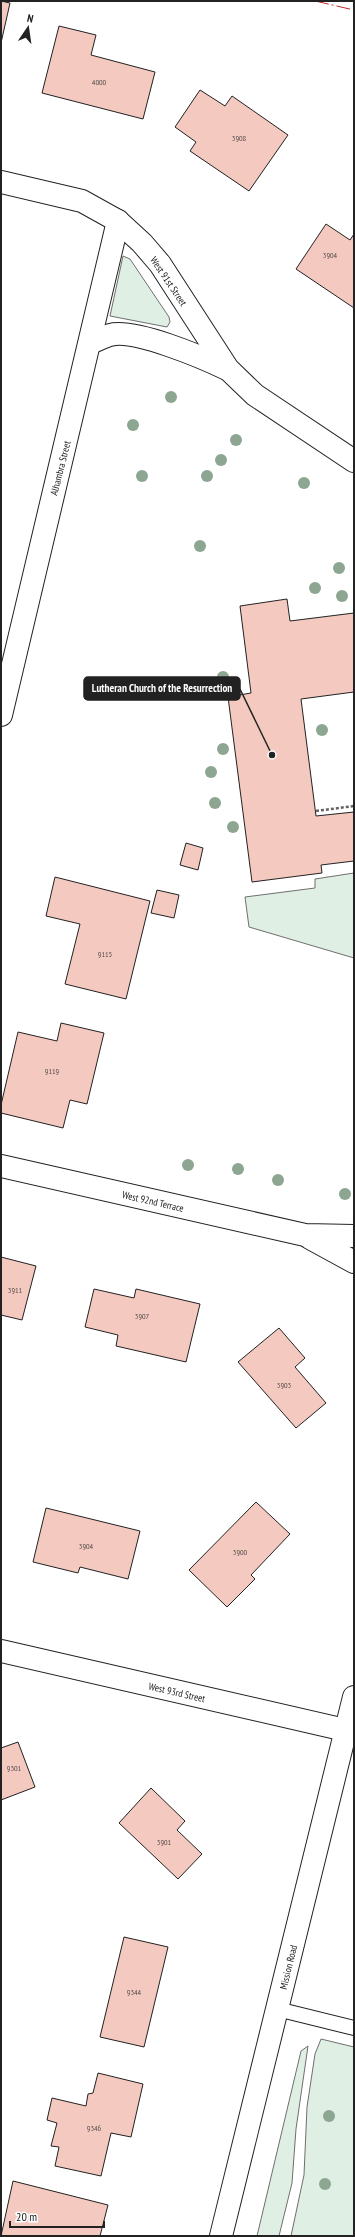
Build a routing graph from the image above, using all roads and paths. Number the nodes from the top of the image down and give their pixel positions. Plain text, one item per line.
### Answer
1 (1, 182) edge
2 (118, 221) junction
3 (90, 343) junction
4 (228, 370) junction
5 (354, 461) edge
6 (1, 715) edge
7 (354, 806) edge
8 (316, 812) dead end
9 (1, 1166) edge
10 (305, 1235) junction
11 (354, 1236) edge
12 (354, 1262) edge
13 (1, 1651) edge
14 (354, 1697) edge
15 (350, 1731) edge
16 (277, 2009) junction
17 (354, 2028) edge
18 (221, 2236) edge

1 - 2 street, West 91st Street
2 - 3 street, Alhambra Street
2 - 4 street, West 91st Street
3 - 4 street, West 91st Street
3 - 6 street, Alhambra Street
4 - 5 street, West 91st Street
7 - 8 path
9 - 10 street, West 92nd Terrace
10 - 11 street, West 92nd Terrace
10 - 12 street, West 92nd Terrace
13 - 15 street, West 93rd Street
14 - 15 street, Mission Road
15 - 16 street, Mission Road
16 - 17 lane
16 - 18 street, Mission Road

